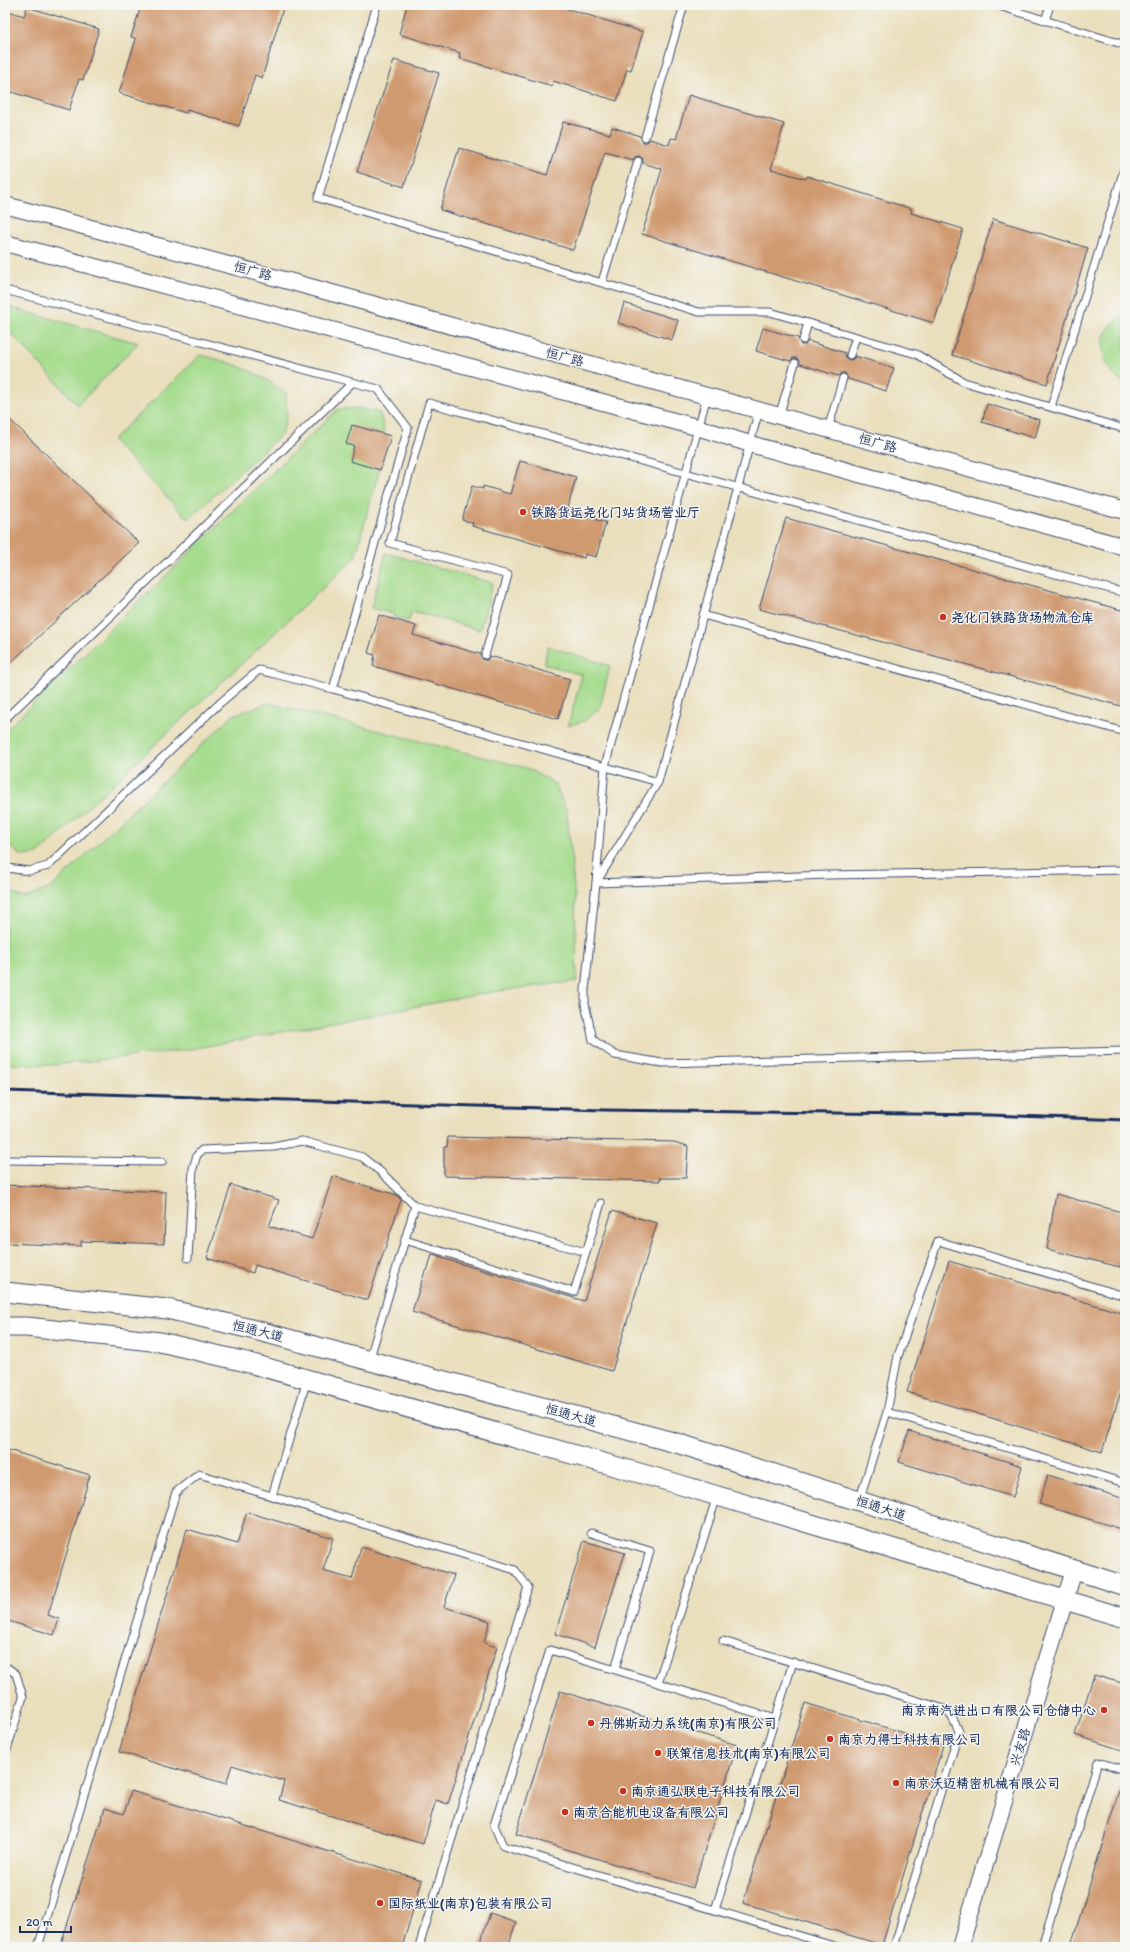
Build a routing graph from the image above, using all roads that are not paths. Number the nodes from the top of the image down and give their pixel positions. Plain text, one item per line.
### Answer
1 (377, 5) edge
2 (684, 5) edge
3 (996, 5) edge
4 (1050, 5) edge
5 (1045, 20) junction
6 (1125, 45) edge
7 (645, 137) dead end
8 (638, 161) dead end
9 (1125, 166) edge
10 (5, 205) edge
11 (5, 242) edge
12 (602, 282) junction
13 (5, 290) edge
14 (808, 322) junction
15 (856, 337) junction
16 (803, 340) dead end
17 (850, 355) dead end
18 (795, 363) dead end
19 (843, 378) dead end
20 (352, 383) junction
21 (708, 396) junction
22 (1051, 407) junction
23 (759, 410) junction
24 (779, 416) junction
25 (700, 428) junction
26 (828, 429) junction
27 (1125, 429) edge
28 (750, 444) junction
29 (686, 472) junction
30 (738, 488) junction
31 (1125, 511) edge
32 (1125, 547) edge
33 (1125, 593) edge
34 (703, 615) junction
35 (485, 655) dead end
36 (333, 689) junction
37 (5, 719) edge
38 (1125, 732) edge
39 (605, 766) junction
40 (658, 782) junction
41 (5, 866) edge
42 (1125, 870) edge
43 (596, 883) junction
44 (1125, 1051) edge
45 (5, 1160) edge
46 (162, 1162) dead end
47 (601, 1203) dead end
48 (415, 1206) junction
49 (405, 1240) junction
50 (586, 1252) junction
51 (188, 1258) dead end
52 (5, 1292) edge
53 (1125, 1296) edge
54 (5, 1327) edge
55 (369, 1361) junction
56 (307, 1380) junction
57 (887, 1412) junction
58 (1125, 1481) edge
59 (272, 1496) junction
60 (717, 1496) junction
61 (859, 1501) junction
62 (591, 1533) dead end
63 (1074, 1570) junction
64 (1125, 1586) edge
65 (1065, 1599) junction
66 (1125, 1618) edge
67 (723, 1641) dead end
68 (793, 1662) junction
69 (5, 1666) edge
70 (615, 1669) junction
71 (658, 1683) junction
72 (775, 1719) junction
73 (5, 1756) edge
74 (1125, 1770) edge
75 (715, 1910) junction
76 (38, 1947) edge
77 (418, 1947) edge
78 (837, 1947) edge
79 (894, 1947) edge
80 (960, 1947) edge
81 (1045, 1947) edge

1 - 12 lane
2 - 7 lane
3 - 5 lane
4 - 5 lane
5 - 6 lane
8 - 12 lane
9 - 22 lane
10 - 21 street, 恒广路
11 - 25 street
12 - 14 lane
13 - 20 lane
14 - 15 lane
14 - 16 lane
15 - 17 lane
15 - 22 lane
18 - 24 lane
19 - 26 lane
20 - 36 lane
20 - 37 lane
21 - 23 street, 恒广路
21 - 25 lane
22 - 27 lane
23 - 24 street, 恒广路
23 - 28 lane
24 - 26 street, 恒广路
25 - 28 street
25 - 29 lane
26 - 31 street, 恒广路
28 - 30 lane
28 - 32 street
29 - 30 lane
29 - 35 lane
29 - 39 lane
30 - 33 lane
30 - 34 lane
34 - 38 lane
34 - 40 lane
36 - 39 lane
36 - 41 lane
39 - 40 lane
39 - 43 lane
40 - 43 lane
42 - 43 lane
43 - 44 lane
45 - 46 lane
47 - 50 lane
48 - 49 lane
48 - 50 lane
48 - 51 lane
49 - 50 lane
49 - 55 lane
52 - 55 main road, 恒通大道
53 - 57 lane
54 - 56 main road
55 - 61 main road, 恒通大道
56 - 59 lane
56 - 60 main road
57 - 58 lane
57 - 61 lane
59 - 76 lane
59 - 77 lane
60 - 65 main road
60 - 71 lane
61 - 63 main road, 恒通大道
62 - 70 lane
63 - 64 main road, 恒通大道
63 - 65 street, 兴友路
65 - 66 main road
65 - 80 street, 兴友路
67 - 68 lane
68 - 72 lane
68 - 79 lane
69 - 73 lane
70 - 71 lane
70 - 75 lane
71 - 72 lane
72 - 75 lane
74 - 81 lane
75 - 78 lane

